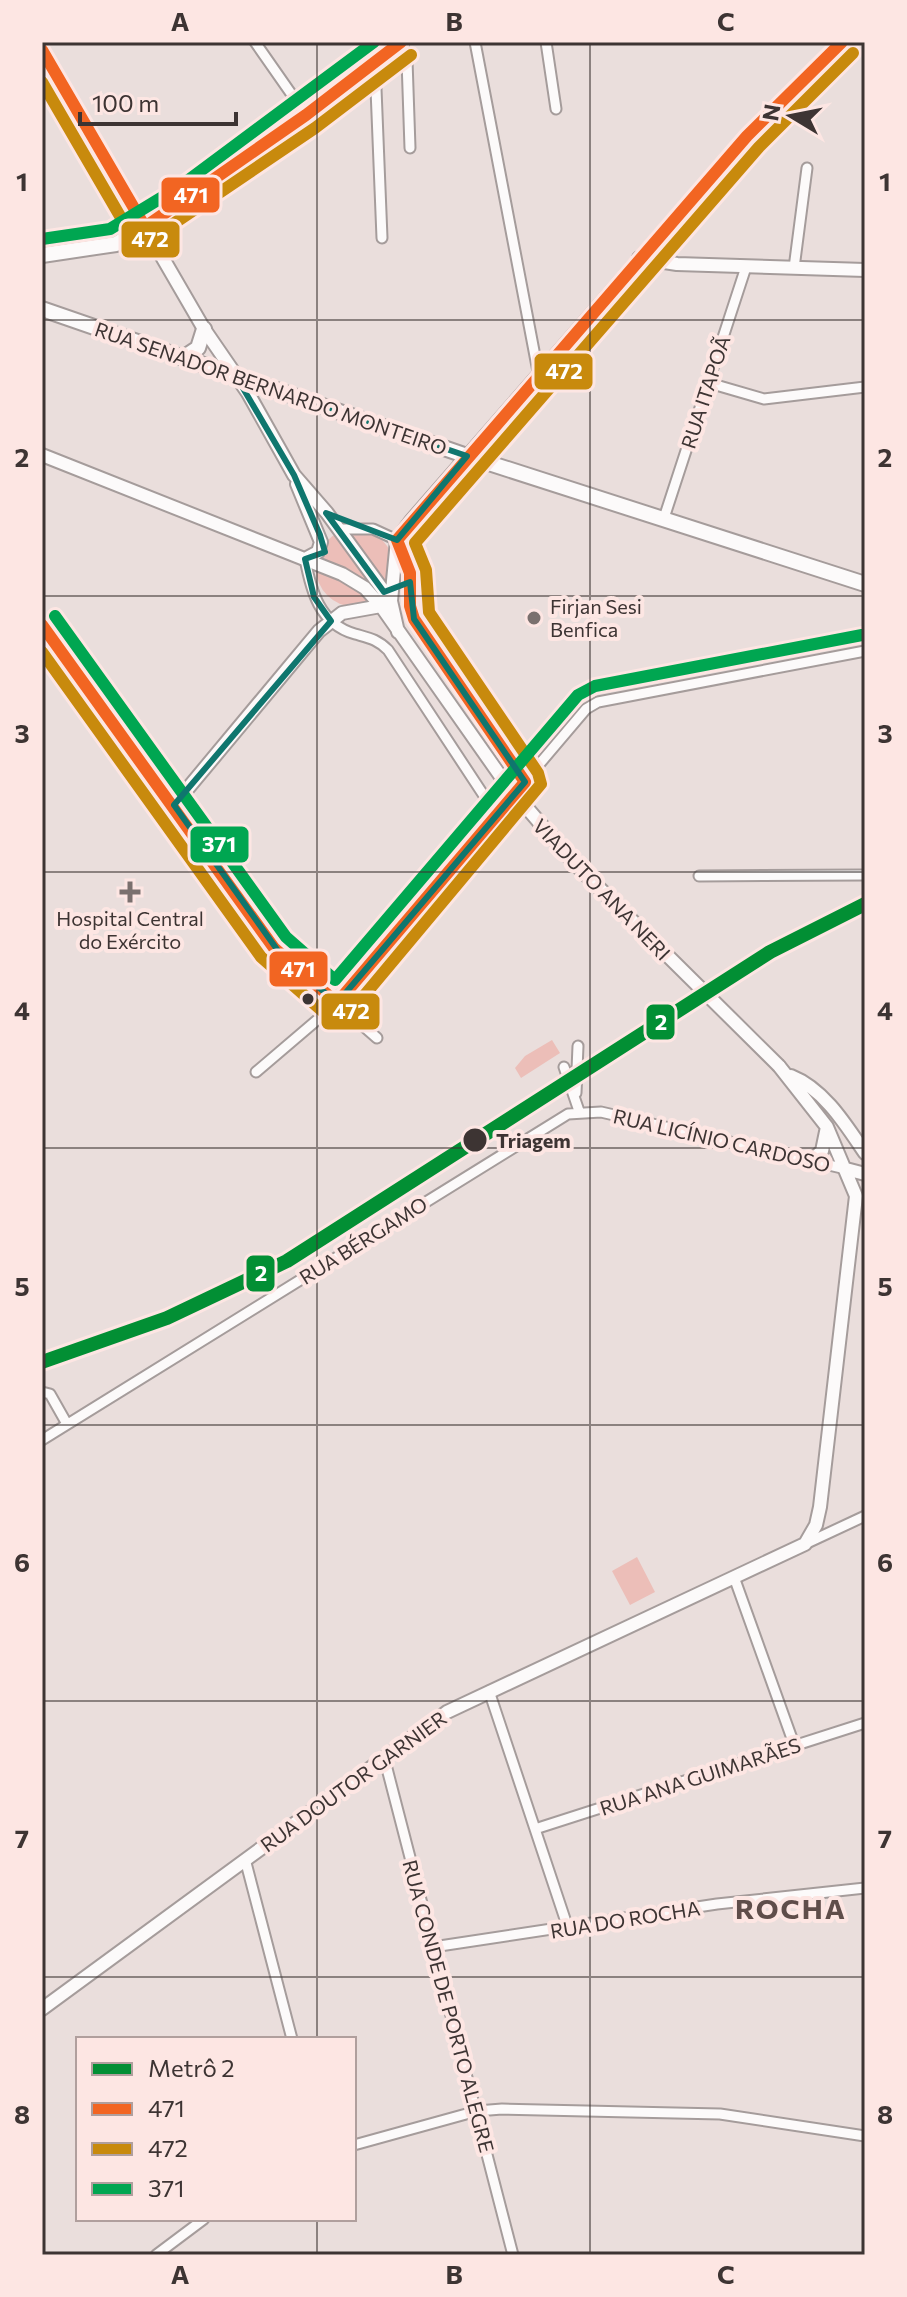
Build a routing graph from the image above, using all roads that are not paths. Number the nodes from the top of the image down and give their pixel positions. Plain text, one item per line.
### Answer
1 (255, 42) edge
2 (401, 42) edge
3 (475, 42) edge
4 (546, 42) edge
5 (842, 42) edge
6 (42, 50) edge
7 (375, 64) junction
8 (556, 109) dead end
9 (306, 115) junction
10 (410, 148) dead end
11 (807, 168) dead end
12 (145, 227) junction
13 (382, 238) dead end
14 (42, 255) edge
15 (639, 258) junction
16 (746, 267) junction
17 (794, 268) junction
18 (865, 270) edge
19 (42, 309) edge
20 (204, 329) junction
21 (183, 358) junction
22 (539, 377) junction
23 (237, 378) junction
24 (709, 383) junction
25 (865, 387) edge
26 (42, 455) edge
27 (467, 456) junction
28 (294, 475) junction
29 (664, 518) junction
30 (338, 529) junction
31 (397, 540) junction
32 (305, 559) junction
33 (410, 582) junction
34 (865, 584) edge
35 (388, 599) junction
36 (331, 621) junction
37 (42, 625) edge
38 (46, 641) edge
39 (865, 651) edge
40 (525, 782) junction
41 (174, 805) junction
42 (496, 814) junction
43 (865, 875) edge
44 (699, 876) dead end
45 (337, 1003) junction
46 (377, 1038) dead end
47 (578, 1046) dead end
48 (564, 1067) dead end
49 (784, 1070) junction
50 (256, 1072) dead end
51 (576, 1093) junction
52 (579, 1111) junction
53 (827, 1127) junction
54 (865, 1153) edge
55 (812, 1160) junction
56 (846, 1169) junction
57 (865, 1174) edge
58 (861, 1193) edge
59 (42, 1392) edge
60 (67, 1424) junction
61 (42, 1440) edge
62 (865, 1516) edge
63 (805, 1544) junction
64 (734, 1577) junction
65 (489, 1691) junction
66 (865, 1723) edge
67 (795, 1747) junction
68 (384, 1757) junction
69 (535, 1829) junction
70 (245, 1859) junction
71 (865, 1888) edge
72 (568, 1928) junction
73 (433, 1947) junction
74 (42, 2009) edge
75 (291, 2037) edge
76 (477, 2111) junction
77 (865, 2136) edge
78 (356, 2144) edge
79 (201, 2221) edge
80 (156, 2255) edge
81 (513, 2255) edge

1 - 9 street
2 - 7 main road
2 - 10 street
3 - 22 street
4 - 8 street
5 - 15 main road
6 - 12 main road
7 - 9 main road
7 - 13 street
9 - 12 main road
11 - 17 street
12 - 14 main road
12 - 20 main road
15 - 16 main road
15 - 22 main road
16 - 17 main road
16 - 24 street, RUA ITAPOÃ
17 - 18 main road
19 - 21 main road, RUA SENADOR BERNARDO MONTEIRO
20 - 21 main road
20 - 23 main road
21 - 23 main road, RUA SENADOR BERNARDO MONTEIRO
22 - 27 main road
23 - 27 main road, RUA SENADOR BERNARDO MONTEIRO
23 - 28 main road
24 - 25 street
24 - 29 street, RUA ITAPOÃ
26 - 32 main road
27 - 29 main road, RUA SENADOR BERNARDO MONTEIRO
27 - 31 main road
28 - 30 main road
28 - 32 main road
29 - 34 main road, RUA SENADOR BERNARDO MONTEIRO
30 - 31 street
30 - 35 main road
31 - 33 street
31 - 35 main road
32 - 35 main road
32 - 36 street
33 - 35 street
33 - 40 street
35 - 36 main road
35 - 49 main road, VIADUTO ANA NERI, bridge
36 - 41 main road
36 - 42 street
37 - 38 main road
38 - 41 main road
39 - 40 street
40 - 42 street
41 - 45 street
42 - 45 street
43 - 44 street
45 - 46 street
45 - 50 street
47 - 51 street
48 - 51 street
49 - 53 main road, VIADUTO ANA NERI
49 - 54 main road, VIADUTO ANA NERI
51 - 52 street
52 - 55 street, RUA LICÍNIO CARDOSO
52 - 60 street, RUA BÉRGAMO
53 - 55 main road
53 - 56 main road, VIADUTO ANA NERI
55 - 56 street, RUA LICÍNIO CARDOSO
56 - 57 main road, RUA LICÍNIO CARDOSO
56 - 58 main road, VIADUTO ANA NERI
58 - 63 main road
59 - 60 street
60 - 61 street, RUA BÉRGAMO
62 - 63 street, RUA DOUTOR GARNIER
63 - 64 main road, RUA DOUTOR GARNIER
64 - 65 main road, RUA DOUTOR GARNIER
64 - 67 street
65 - 68 main road, RUA DOUTOR GARNIER
65 - 69 street
66 - 67 street, RUA ANA GUIMARÃES
67 - 69 street, RUA ANA GUIMARÃES
68 - 70 main road, RUA DOUTOR GARNIER
68 - 73 street, RUA CONDE DE PORTO ALEGRE
69 - 72 street
70 - 74 main road, RUA DOUTOR GARNIER
70 - 75 street
71 - 72 street, RUA DO ROCHA
72 - 73 street, RUA DO ROCHA
73 - 76 street, RUA CONDE DE PORTO ALEGRE
76 - 77 street
76 - 78 street
76 - 81 street, RUA CONDE DE PORTO ALEGRE
79 - 80 street

